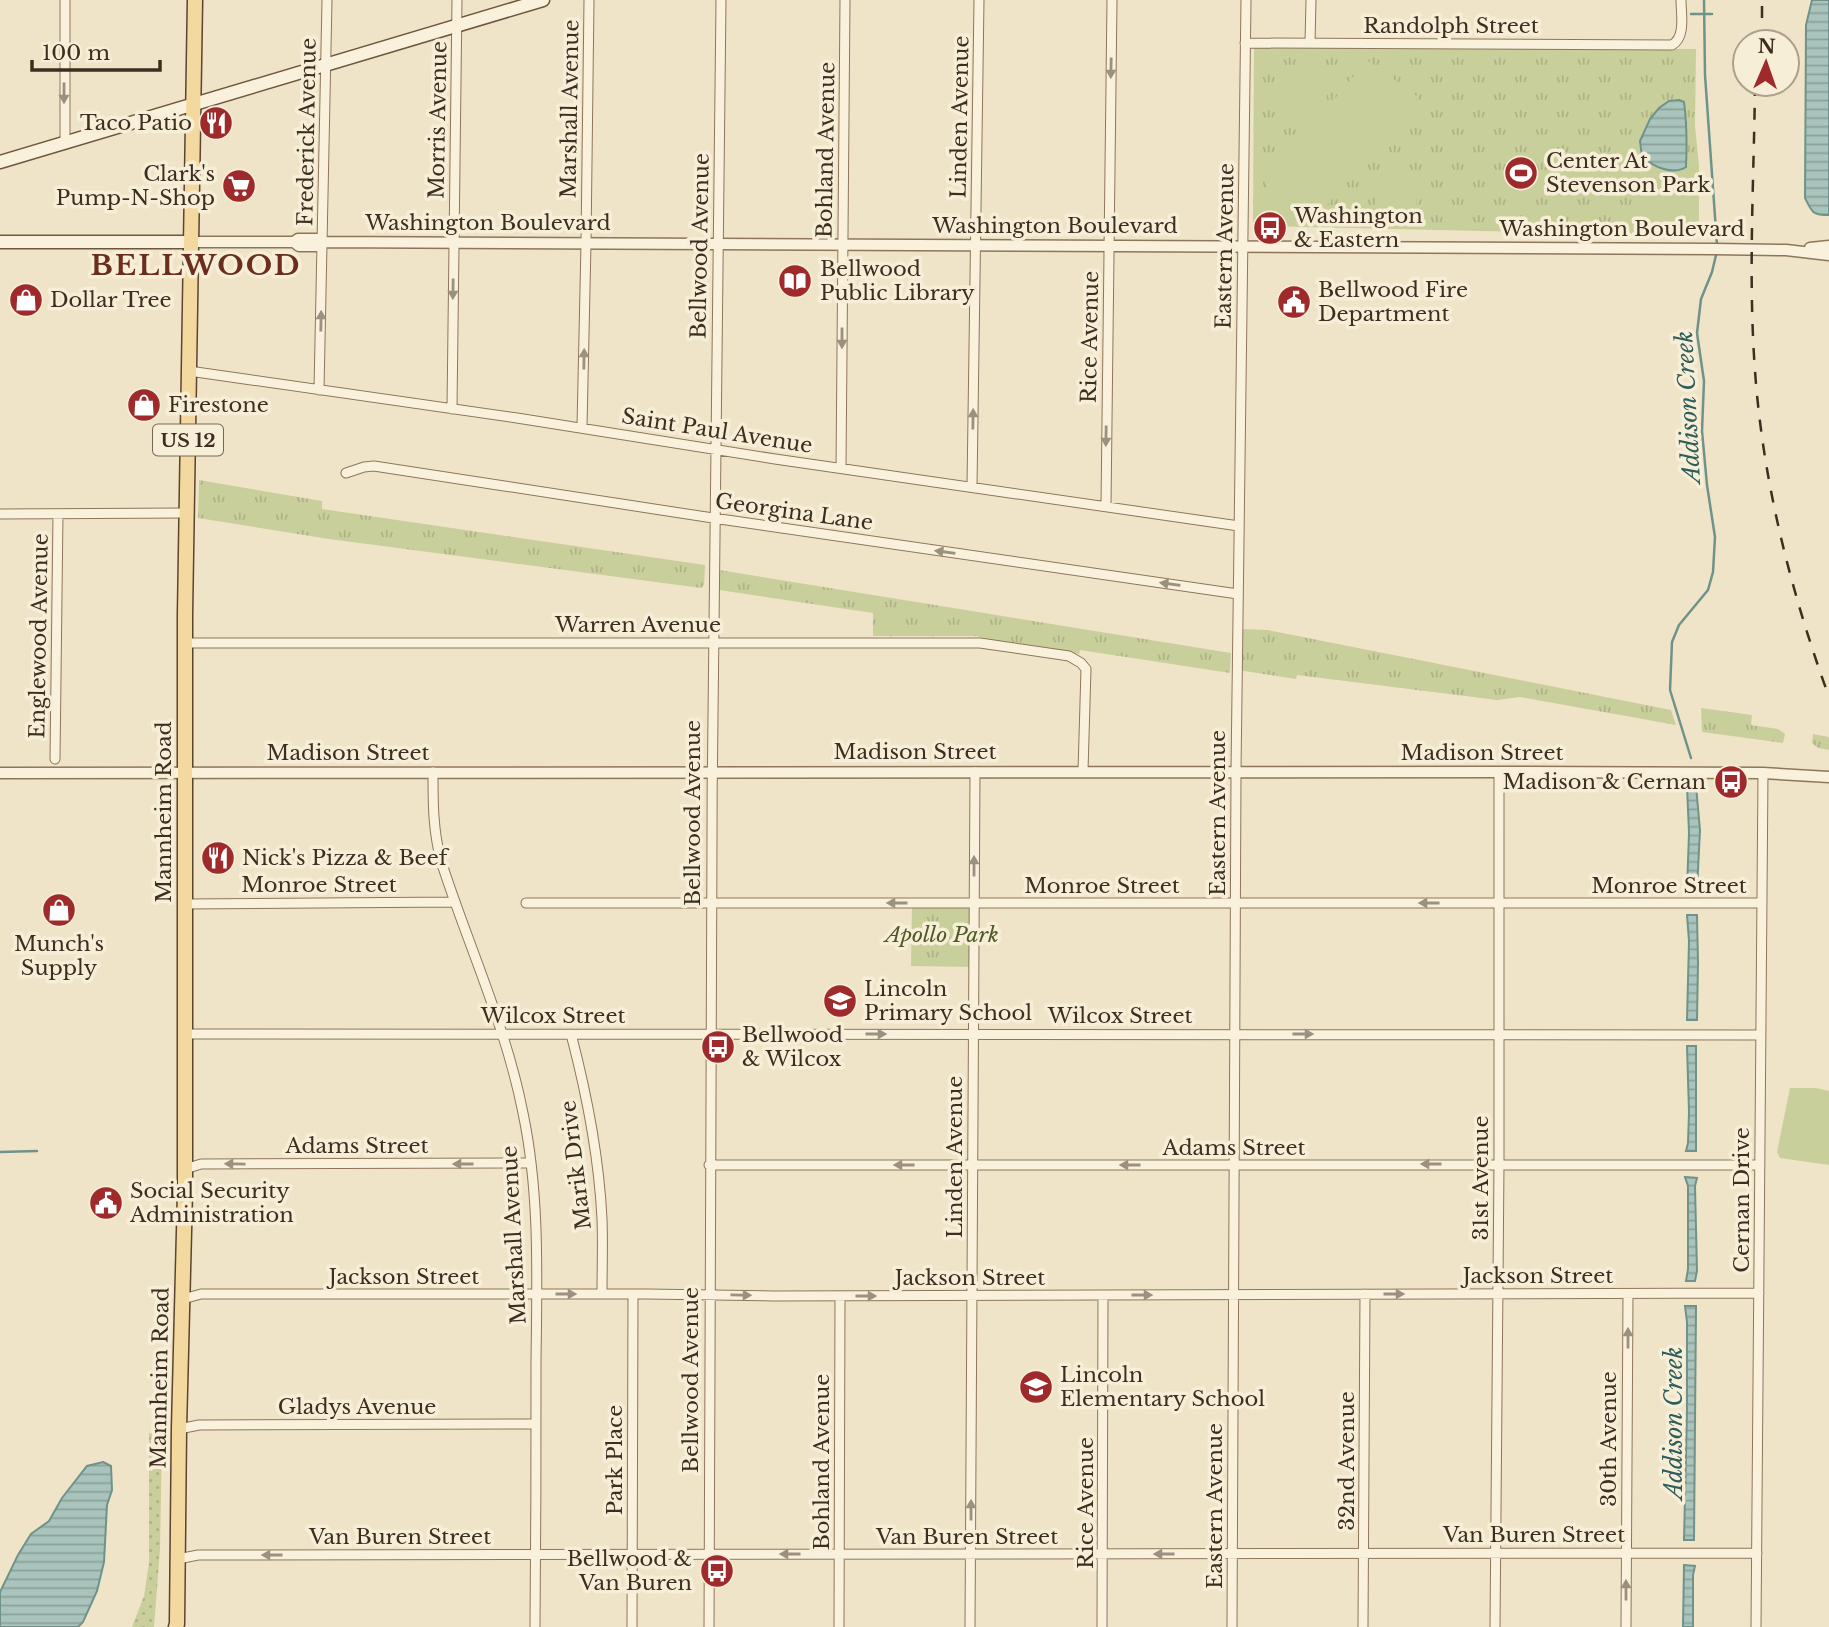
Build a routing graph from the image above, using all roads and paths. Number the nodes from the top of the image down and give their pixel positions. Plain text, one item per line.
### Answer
1 (65, 0) edge
2 (195, 0) edge
3 (457, 0) edge
4 (543, 0) edge
5 (589, 0) edge
6 (721, 0) edge
7 (845, 0) edge
8 (979, 0) edge
9 (1112, 0) edge
10 (1246, 0) edge
11 (1311, 0) edge
12 (1681, 0) edge
13 (327, 4) edge
14 (456, 26) junction
15 (1245, 43) junction
16 (1310, 43) junction
17 (326, 65) junction
18 (193, 106) junction
19 (65, 143) junction
20 (0, 162) edge
21 (0, 242) edge
22 (190, 242) junction
23 (323, 242) junction
24 (453, 243) junction
25 (586, 243) junction
26 (717, 243) junction
27 (843, 244) junction
28 (976, 245) junction
29 (1108, 245) junction
30 (1242, 246) junction
31 (1829, 246) edge
32 (1786, 250) junction
33 (1829, 255) edge
34 (189, 371) junction
35 (320, 390) junction
36 (452, 409) junction
37 (582, 427) junction
38 (714, 449) junction
39 (841, 468) junction
40 (346, 473) dead end
41 (972, 487) junction
42 (1106, 506) junction
43 (187, 513) junction
44 (0, 514) edge
45 (58, 514) junction
46 (713, 518) junction
47 (1239, 526) junction
48 (1238, 594) junction
49 (185, 643) junction
50 (712, 643) junction
51 (55, 759) dead end
52 (1083, 771) junction
53 (185, 772) junction
54 (433, 772) junction
55 (711, 772) junction
56 (975, 772) junction
57 (1236, 772) junction
58 (1499, 772) junction
59 (0, 773) edge
60 (1763, 773) junction
61 (1829, 777) edge
62 (454, 902) junction
63 (526, 903) dead end
64 (711, 903) junction
65 (974, 903) junction
66 (1497, 903) junction
67 (1762, 903) junction
68 (185, 904) junction
69 (1235, 904) junction
70 (973, 1033) junction
71 (185, 1034) junction
72 (502, 1034) junction
73 (570, 1034) junction
74 (709, 1034) junction
75 (1498, 1034) junction
76 (1235, 1035) junction
77 (1761, 1035) junction
78 (531, 1163) junction
79 (1499, 1164) junction
80 (709, 1165) junction
81 (972, 1165) junction
82 (1235, 1165) junction
83 (1760, 1165) junction
84 (185, 1169) junction
85 (1628, 1293) junction
86 (1759, 1293) junction
87 (537, 1294) junction
88 (602, 1294) junction
89 (633, 1294) junction
90 (1234, 1294) junction
91 (1365, 1294) junction
92 (1499, 1294) junction
93 (709, 1295) junction
94 (1103, 1295) junction
95 (840, 1296) junction
96 (972, 1296) junction
97 (183, 1299) junction
98 (536, 1424) junction
99 (179, 1429) junction
100 (1364, 1552) junction
101 (1496, 1553) junction
102 (1626, 1553) junction
103 (1757, 1553) junction
104 (840, 1554) junction
105 (971, 1554) junction
106 (1104, 1554) junction
107 (1233, 1554) junction
108 (536, 1555) junction
109 (632, 1555) junction
110 (709, 1555) junction
111 (178, 1559) junction
112 (177, 1626) edge
113 (536, 1627) edge
114 (632, 1627) edge
115 (709, 1627) edge
116 (839, 1627) edge
117 (970, 1627) edge
118 (1102, 1627) edge
119 (1232, 1627) edge
120 (1363, 1627) edge
121 (1496, 1627) edge
122 (1626, 1627) edge
123 (1756, 1627) edge

1 -> 19 street
2 - 18 main road, Mannheim Road / US 12
3 - 14 street, Morris Avenue
4 - 14 main road
5 - 25 street, Marshall Avenue
6 - 26 street, Bellwood Avenue
7 - 27 street, Bohland Avenue
8 - 28 street, Linden Avenue
9 -> 29 street, Rice Avenue
10 - 15 street, Eastern Avenue
11 - 16 street
12 - 16 street, Randolph Street
13 - 17 street, Frederick Avenue
14 - 17 main road
14 - 24 street, Morris Avenue
15 - 16 street, Randolph Street
15 - 30 street, Eastern Avenue
17 - 18 main road
17 - 23 street, Frederick Avenue
18 - 19 main road
18 - 22 main road, Mannheim Road / US 12
19 - 20 main road
21 - 22 main road, Washington Boulevard
22 - 23 street, Washington Boulevard
22 - 34 main road, Mannheim Road / US 12
23 - 24 street, Washington Boulevard
35 -> 23 street, Frederick Avenue
24 - 25 street, Washington Boulevard
24 -> 36 street, Morris Avenue
25 - 26 street, Washington Boulevard
37 -> 25 street, Marshall Avenue
26 - 27 street, Washington Boulevard
26 - 38 street, Bellwood Avenue
27 - 28 street, Washington Boulevard
27 -> 39 street, Bohland Avenue
28 - 29 street, Washington Boulevard
41 -> 28 street, Linden Avenue
29 - 30 street, Washington Boulevard
29 -> 42 street, Rice Avenue
30 - 32 street, Washington Boulevard
30 - 47 street, Eastern Avenue
31 - 32 street, Washington Boulevard
32 - 33 street, Washington Boulevard
34 - 35 street, Saint Paul Avenue
34 - 43 main road, Mannheim Road / US 12
35 - 36 street, Saint Paul Avenue
36 - 37 street, Saint Paul Avenue
37 - 38 street, Saint Paul Avenue
38 - 39 street, Saint Paul Avenue
38 - 46 street, Bellwood Avenue
39 - 41 street, Saint Paul Avenue
40 - 46 street, Georgina Lane
41 - 42 street, Saint Paul Avenue
42 - 47 street, Saint Paul Avenue
43 - 45 street
43 - 49 main road, Mannheim Road / US 12
44 - 45 street
45 - 51 street, Englewood Avenue
48 -> 46 street, Georgina Lane
46 - 50 street, Bellwood Avenue
47 - 48 street, Eastern Avenue
48 - 57 street, Eastern Avenue
49 - 50 street, Warren Avenue
49 - 53 main road, Mannheim Road / US 12
50 - 52 street, Warren Avenue
50 - 55 street, Bellwood Avenue
52 - 56 street, Madison Street
52 - 57 street, Madison Street
53 - 54 street, Madison Street
53 - 59 street, Madison Street
53 - 68 main road, Mannheim Road / US 12
54 - 55 street, Madison Street
54 - 62 street, Marshall Avenue
55 - 56 street, Madison Street
55 - 64 street, Bellwood Avenue
65 -> 56 street, Linden Avenue
57 - 58 street, Madison Street
57 - 69 street, Eastern Avenue
58 - 60 street, Madison Street
58 - 66 street, 31st Avenue
60 - 61 street, Madison Street
60 - 67 street, Cernan Drive
62 - 68 street, Monroe Street
62 - 72 street, Marshall Avenue
63 - 64 street, Monroe Street
65 -> 64 street, Monroe Street
64 - 74 street, Bellwood Avenue
65 - 69 street, Monroe Street
65 - 70 street, Linden Avenue
66 - 67 street, Monroe Street
66 -> 69 street, Monroe Street
66 - 75 street, 31st Avenue
67 - 77 street, Cernan Drive
68 - 71 main road, Mannheim Road / US 12
69 - 76 street, Eastern Avenue
74 -> 70 street, Wilcox Street
70 - 76 street, Wilcox Street
70 - 81 street, Linden Avenue
71 - 72 street, Wilcox Street
71 - 84 main road, Mannheim Road / US 12
72 - 73 street, Wilcox Street
72 - 78 street, Marshall Avenue
73 - 74 street, Wilcox Street
73 - 88 street, Marik Drive
74 - 80 street, Bellwood Avenue
76 -> 75 street, Wilcox Street
75 - 77 street, Wilcox Street
75 - 79 street, 31st Avenue
76 - 82 street, Eastern Avenue
77 - 83 street, Cernan Drive
78 -> 84 street, Adams Street
78 - 87 street, Marshall Avenue
79 -> 82 street, Adams Street
79 - 83 street, Adams Street
79 - 92 street, 31st Avenue
81 -> 80 street, Adams Street
80 - 93 street, Bellwood Avenue
82 -> 81 street, Adams Street
81 - 96 street, Linden Avenue
82 - 90 street, Eastern Avenue
83 - 86 street, Cernan Drive
84 - 97 main road, Mannheim Road / US 12
85 - 86 street, Jackson Street
85 - 92 street, Jackson Street
102 -> 85 street, 30th Avenue
86 - 103 street, Cernan Drive
87 -> 88 street, Jackson Street
87 - 97 street, Jackson Street
87 - 98 street, Marshall Avenue
88 - 89 street, Jackson Street
89 - 93 street, Jackson Street
89 - 109 street, Park Place
90 - 91 street, Jackson Street
94 -> 90 street, Jackson Street
90 - 107 street, Eastern Avenue
91 -> 92 street, Jackson Street
91 - 100 street, 32nd Avenue
92 - 101 street, 31st Avenue
93 -> 95 street, Jackson Street
93 - 110 street, Bellwood Avenue
94 - 96 street, Jackson Street
94 - 106 street, Rice Avenue
95 -> 96 street, Jackson Street
95 - 104 street, Bohland Avenue
105 -> 96 street, Linden Avenue
97 - 99 main road, Mannheim Road / US 12
98 - 99 street, Gladys Avenue
98 - 108 street, Marshall Avenue
99 - 111 main road, Mannheim Road / US 12
100 - 101 street, Van Buren Street
100 - 107 street, Van Buren Street
100 - 120 street, 32nd Avenue
101 - 102 street, Van Buren Street
101 - 121 street, 31st Avenue
102 - 103 street, Van Buren Street
122 -> 102 street, 30th Avenue
103 - 123 street, Cernan Drive
104 - 105 street, Van Buren Street
104 -> 110 street, Van Buren Street
104 - 116 street, Bohland Avenue
105 - 106 street, Van Buren Street
105 - 117 street, Linden Avenue
107 -> 106 street, Van Buren Street
106 - 118 street, Rice Avenue
107 - 119 street, Eastern Avenue
108 - 109 street, Van Buren Street
108 -> 111 street, Van Buren Street
108 - 113 street, Marshall Avenue
109 - 110 street, Van Buren Street
109 - 114 street, Park Place
110 - 115 street, Bellwood Avenue
111 - 112 main road, Mannheim Road / US 12

